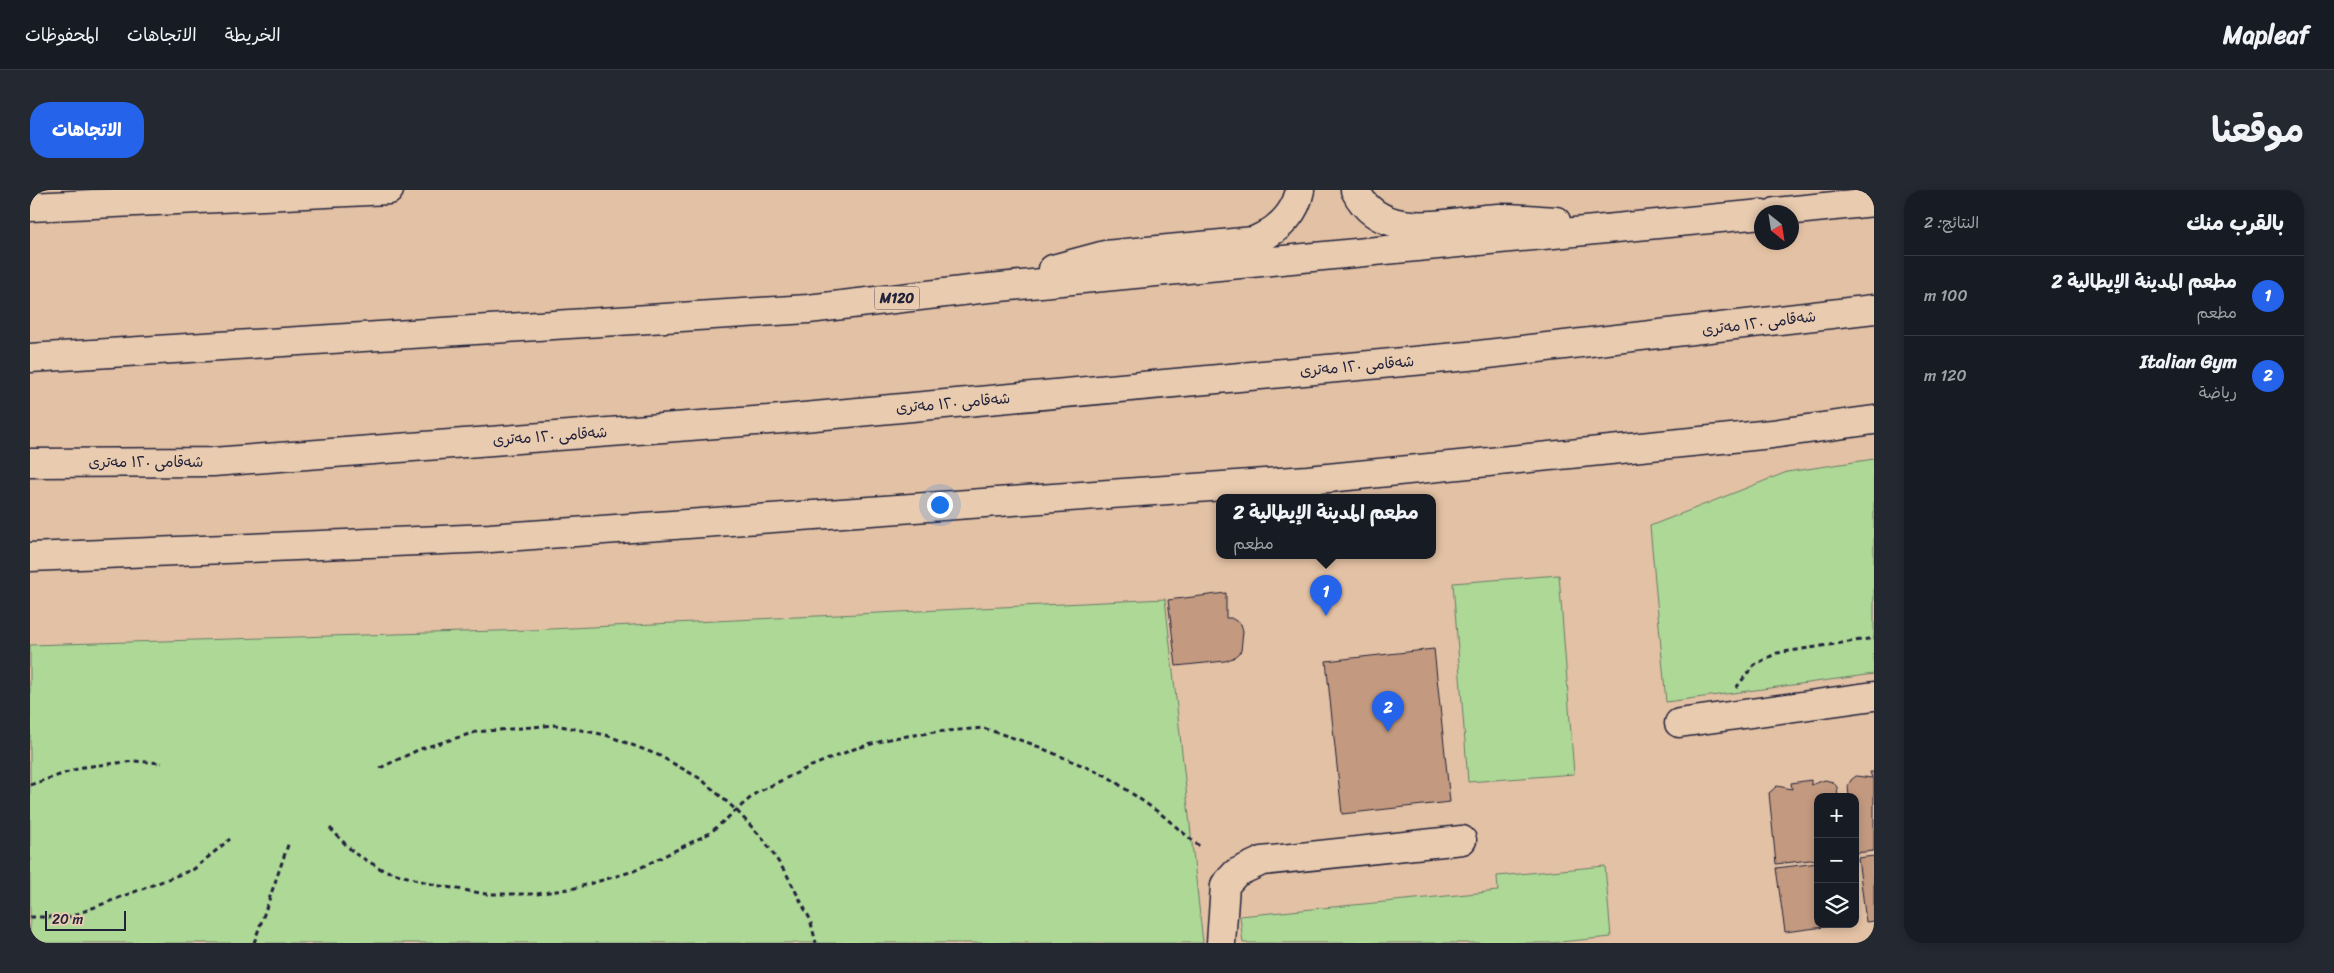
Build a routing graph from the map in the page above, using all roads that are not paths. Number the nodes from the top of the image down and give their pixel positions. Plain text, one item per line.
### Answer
1 (379, 190) edge
2 (1300, 190) edge
3 (1355, 190) edge
4 (1874, 202) edge
5 (30, 207) edge
6 (1799, 210) edge
7 (1754, 215) edge
8 (1654, 226) junction
9 (979, 289) junction
10 (1874, 309) edge
11 (30, 358) edge
12 (1874, 420) edge
13 (30, 463) edge
14 (30, 557) edge
15 (1874, 696) edge
16 (1679, 723) dead end
17 (1462, 840) dead end
18 (1221, 943) edge

1 - 5 main road
2 - 9 main road
3 - 8 main road
4 - 6 main road
7 - 8 main road, M120
8 - 9 main road, M120
9 - 11 main road, M120
10 - 13 main road, شەقامی ١٢٠ مەتری
12 - 14 main road
15 - 16 main road
17 - 18 main road

